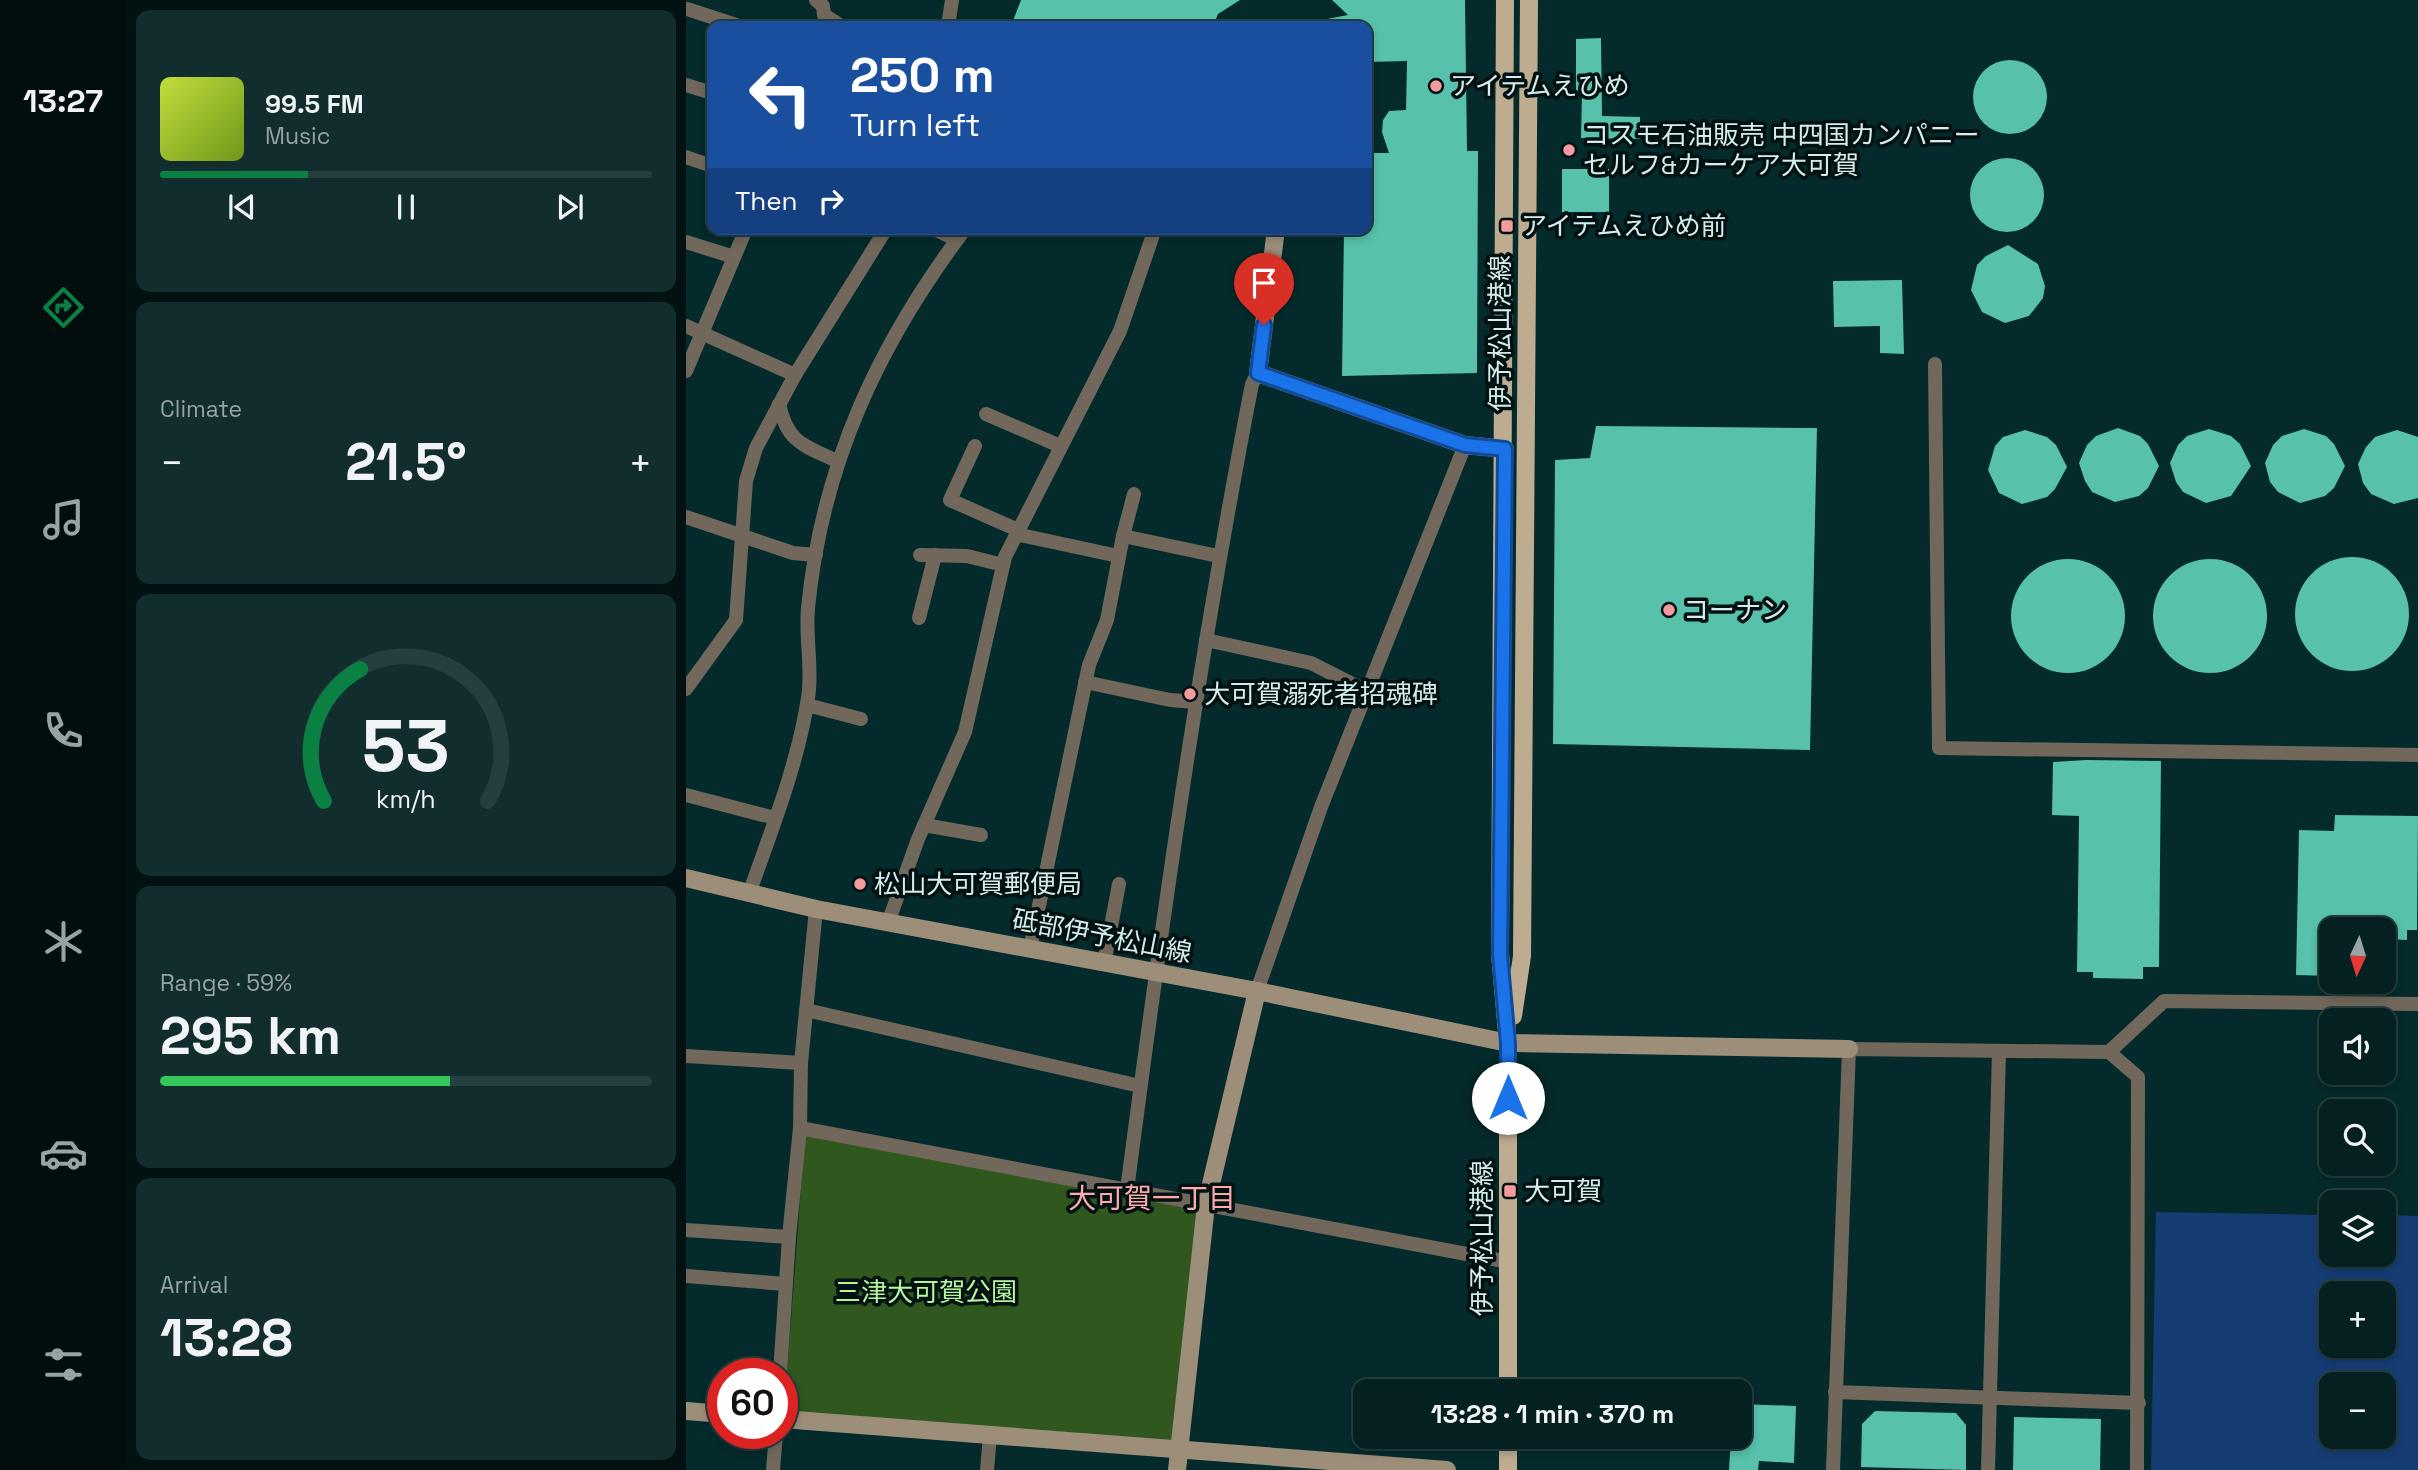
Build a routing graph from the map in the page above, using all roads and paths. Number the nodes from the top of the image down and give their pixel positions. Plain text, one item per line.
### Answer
1 (816, 0) edge
2 (952, 0) edge
3 (1505, 0) edge
4 (1529, 0) edge
5 (688, 7) edge
6 (726, 21) edge
7 (821, 21) edge
8 (949, 21) edge
9 (686, 85) edge
10 (707, 91) edge
11 (686, 157) edge
12 (707, 164) edge
13 (743, 235) edge
14 (882, 235) edge
15 (961, 235) edge
16 (1153, 235) edge
17 (1275, 235) edge
18 (686, 242) edge
19 (734, 257) junction
20 (686, 326) edge
21 (701, 332) junction
22 (1935, 364) dead end
23 (686, 371) edge
24 (1258, 373) junction
25 (796, 375) junction
26 (779, 404) junction
27 (986, 414) dead end
28 (1465, 445) junction
29 (975, 446) dead end
30 (1060, 446) junction
31 (1505, 449) junction
32 (837, 461) junction
33 (1134, 494) dead end
34 (686, 517) edge
35 (1017, 532) junction
36 (742, 535) junction
37 (1122, 536) junction
38 (816, 555) junction
39 (920, 555) dead end
40 (935, 555) junction
41 (1118, 556) junction
42 (1218, 556) junction
43 (1003, 565) junction
44 (919, 618) dead end
45 (1206, 640) junction
46 (1085, 682) junction
47 (686, 689) edge
48 (1366, 691) junction
49 (1196, 702) junction
50 (807, 705) junction
51 (861, 719) dead end
52 (2418, 755) edge
53 (686, 795) edge
54 (775, 818) junction
55 (924, 825) junction
56 (981, 835) dead end
57 (686, 878) edge
58 (1119, 884) dead end
59 (750, 891) junction
60 (816, 909) junction
61 (888, 923) junction
62 (1030, 949) junction
63 (1104, 963) junction
64 (1155, 972) junction
65 (1257, 991) junction
66 (2418, 1004) edge
67 (806, 1010) junction
68 (1508, 1043) junction
69 (1849, 1049) junction
70 (1999, 1051) junction
71 (2109, 1052) junction
72 (686, 1056) edge
73 (801, 1063) junction
74 (1140, 1086) junction
75 (800, 1128) junction
76 (1127, 1190) junction
77 (1206, 1205) junction
78 (686, 1230) edge
79 (789, 1237) junction
80 (1509, 1262) junction
81 (687, 1276) edge
82 (786, 1284) junction
83 (781, 1358) edge
84 (1508, 1379) edge
85 (1835, 1392) junction
86 (1989, 1397) junction
87 (2139, 1403) junction
88 (686, 1411) edge
89 (707, 1413) edge
90 (798, 1420) edge
91 (990, 1436) junction
92 (775, 1449) edge
93 (1508, 1449) edge
94 (1179, 1451) junction
95 (773, 1470) edge
96 (987, 1470) edge
97 (1177, 1470) edge
98 (1447, 1470) edge
99 (1508, 1470) edge
100 (1833, 1470) edge
101 (1988, 1470) edge
102 (2137, 1470) edge

1 - 7 street
2 - 8 street
3 - 31 main road, 伊予松山港線
4 - 68 main road, 伊予松山港線
5 - 6 street
9 - 10 street
11 - 12 street
13 - 19 street
14 - 25 street
15 - 32 street
16 - 30 street
17 - 24 street
18 - 19 street
19 - 21 street
20 - 21 street
21 - 23 street
21 - 25 street
22 - 52 street
24 - 28 street
24 - 42 street
25 - 26 street
26 - 32 street
26 - 36 street
27 - 30 street
28 - 31 street
28 - 48 street
29 - 35 street
30 - 35 street
31 - 68 main road, 伊予松山港線
32 - 38 street
33 - 37 street
34 - 36 street
35 - 41 street
35 - 43 street
36 - 38 street
36 - 47 street
37 - 41 street
37 - 42 street
38 - 50 street
39 - 40 street
40 - 43 street
40 - 44 street
41 - 46 street
42 - 45 street
43 - 55 street
45 - 48 street
45 - 49 street
46 - 49 street
46 - 62 street
48 - 65 street
49 - 64 street
50 - 51 street
50 - 54 street
53 - 54 street
54 - 59 street
55 - 56 street
55 - 61 street
57 - 59 street, 砥部伊予松山線
58 - 63 street
59 - 60 street, 砥部伊予松山線
60 - 61 street, 砥部伊予松山線
60 - 67 street
61 - 62 street, 砥部伊予松山線
62 - 63 street, 砥部伊予松山線
63 - 64 street, 砥部伊予松山線
64 - 65 street, 砥部伊予松山線
64 - 74 street
65 - 68 street, 砥部伊予松山線
65 - 77 street
66 - 71 street
67 - 73 street
67 - 74 street
68 - 69 street, 砥部伊予松山線
68 - 80 main road, 伊予松山港線
69 - 70 street
69 - 85 street
70 - 71 street
70 - 86 street
71 - 87 street
72 - 73 street
73 - 75 street
74 - 76 street
75 - 76 street
75 - 79 street
76 - 77 street
77 - 80 street
77 - 94 street
78 - 79 street
79 - 82 street
80 - 84 main road, 伊予松山港線
81 - 82 street
82 - 83 street
85 - 86 street
85 - 100 street
86 - 87 street
86 - 101 street
87 - 102 street
88 - 89 street
90 - 91 street
91 - 94 street
91 - 96 street
92 - 95 street
93 - 99 main road
94 - 97 street
94 - 98 street

